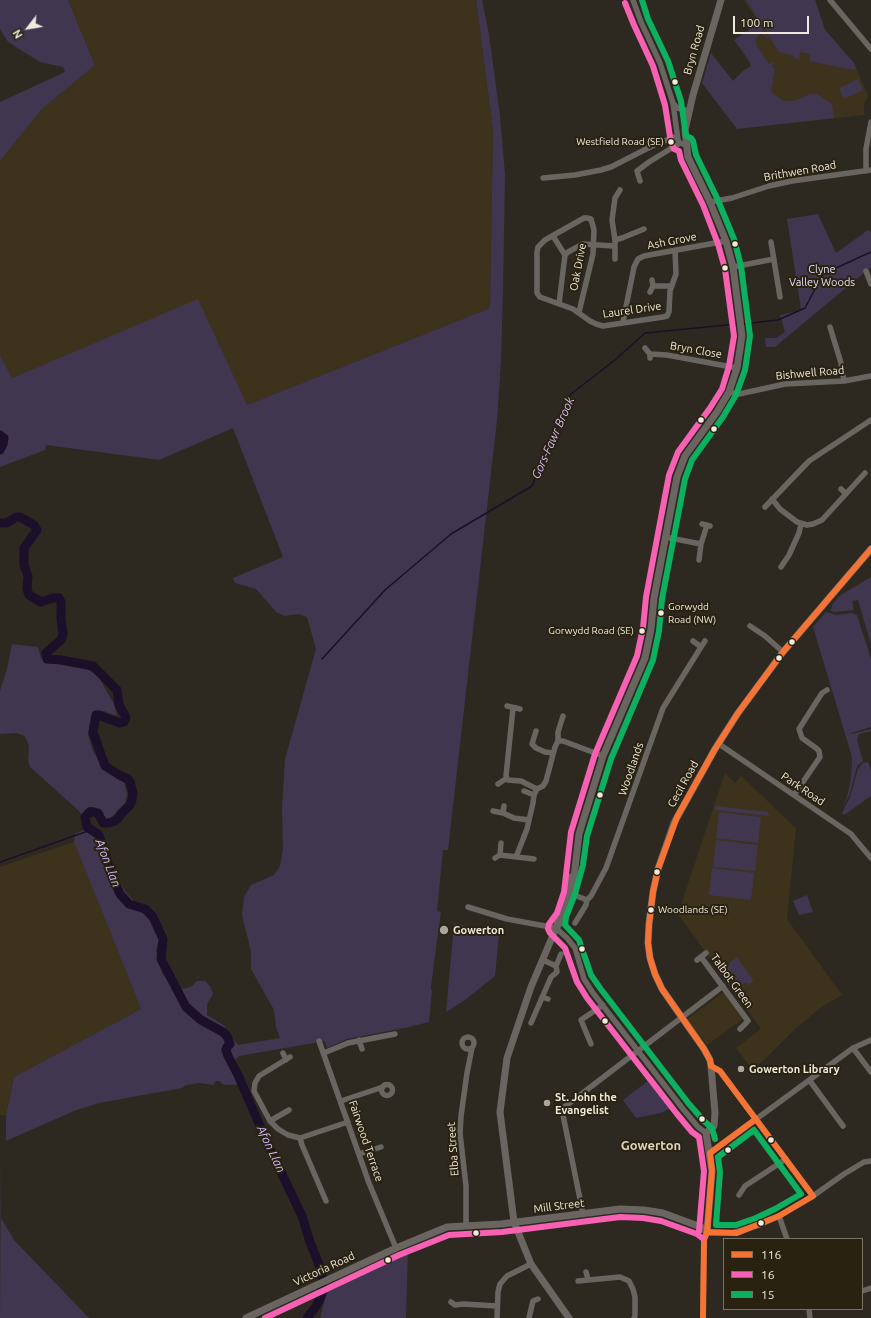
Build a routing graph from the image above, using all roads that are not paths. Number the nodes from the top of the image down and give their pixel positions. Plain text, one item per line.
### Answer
1 (633, 0) edge
2 (721, 0) edge
3 (830, 0) edge
4 (871, 49) edge
5 (673, 103) junction
6 (689, 112) junction
7 (871, 122) edge
8 (677, 136) junction
9 (683, 144) junction
10 (869, 170) edge
11 (543, 178) dead end
12 (640, 181) dead end
13 (620, 190) dead end
14 (710, 202) junction
15 (644, 229) dead end
16 (552, 236) junction
17 (615, 240) junction
18 (726, 241) junction
19 (771, 242) dead end
20 (594, 245) junction
21 (614, 246) junction
22 (675, 250) junction
23 (565, 255) junction
24 (615, 259) dead end
25 (774, 260) junction
26 (732, 267) junction
27 (865, 271) dead end
28 (652, 280) dead end
29 (871, 284) edge
30 (653, 286) junction
31 (672, 286) junction
32 (650, 292) dead end
33 (782, 294) dead end
34 (540, 297) joint
35 (559, 304) junction
36 (579, 312) junction
37 (623, 322) junction
38 (829, 327) dead end
39 (645, 348) dead end
40 (737, 368) junction
41 (871, 376) edge
42 (844, 380) junction
43 (729, 392) junction
44 (871, 420) edge
45 (865, 473) dead end
46 (772, 499) junction
47 (765, 507) dead end
48 (801, 524) junction
49 (706, 525) dead end
50 (665, 537) junction
51 (701, 544) junction
52 (871, 549) edge
53 (698, 560) dead end
54 (781, 564) dead end
55 (750, 626) dead end
56 (693, 641) dead end
57 (705, 641) dead end
58 (701, 647) junction
59 (783, 652) junction
60 (827, 690) dead end
61 (507, 706) dead end
62 (564, 716) dead end
63 (536, 731) dead end
64 (558, 741) junction
65 (719, 744) junction
66 (553, 753) junction
67 (603, 756) junction
68 (507, 778) junction
69 (498, 784) dead end
70 (537, 789) junction
71 (524, 791) dead end
72 (534, 795) junction
73 (794, 795) junction
74 (504, 806) dead end
75 (493, 812) dead end
76 (503, 813) junction
77 (530, 820) junction
78 (501, 843) dead end
79 (516, 857) junction
80 (871, 858) edge
81 (534, 859) dead end
82 (570, 893) junction
83 (587, 900) junction
84 (468, 907) dead end
85 (575, 919) dead end
86 (556, 928) junction
87 (561, 954) dead end
88 (701, 957) dead end
89 (543, 960) junction
90 (556, 966) junction
91 (723, 986) junction
92 (603, 1005) junction
93 (681, 1018) junction
94 (531, 1023) dead end
95 (740, 1029) dead end
96 (395, 1034) dead end
97 (359, 1040) junction
98 (871, 1040) edge
99 (319, 1041) dead end
100 (591, 1044) dead end
101 (472, 1048) dead end
102 (853, 1048) junction
103 (362, 1049) dead end
104 (637, 1051) junction
105 (283, 1053) dead end
106 (324, 1053) junction
107 (711, 1066) junction
108 (871, 1072) edge
109 (810, 1081) junction
110 (382, 1087) dead end
111 (341, 1101) junction
112 (289, 1110) dead end
113 (756, 1119) junction
114 (270, 1121) junction
115 (348, 1122) junction
116 (843, 1126) dead end
117 (706, 1133) junction
118 (300, 1138) junction
119 (381, 1147) dead end
120 (710, 1153) junction
121 (359, 1154) junction
122 (786, 1159) junction
123 (871, 1161) edge
124 (739, 1195) dead end
125 (326, 1196) dead end
126 (813, 1196) junction
127 (583, 1214) junction
128 (779, 1216) junction
129 (514, 1222) junction
130 (466, 1226) junction
131 (707, 1232) junction
132 (787, 1238) edge
133 (412, 1241) joint
134 (396, 1248) junction
135 (531, 1264) junction
136 (586, 1272) dead end
137 (588, 1279) junction
138 (578, 1281) dead end
139 (534, 1299) dead end
140 (453, 1305) dead end
141 (497, 1306) junction
142 (246, 1318) edge
143 (497, 1318) edge
144 (529, 1318) edge
145 (568, 1318) edge
146 (634, 1318) edge
147 (703, 1318) edge

1 - 5 street
2 - 6 main road, Bryn Road
3 - 4 street
5 - 6 street
5 - 8 street
6 - 9 main road, Bryn Road
7 - 10 street
8 - 9 street
8 - 11 street
9 - 12 street
9 - 14 main road, Bryn Road
10 - 14 street, Brithwen Road
13 - 17 street
14 - 18 main road, Bryn Road
15 - 17 street
16 - 20 street, Oak Drive
16 - 23 street
16 - 34 street, Oak Drive
17 - 21 street
18 - 22 street, Ash Grove
18 - 26 main road, Bryn Road
19 - 25 street
20 - 21 street
20 - 23 street
20 - 36 street, Oak Drive
21 - 24 street
22 - 31 street, Laurel Drive
22 - 37 street, Ash Grove
23 - 35 street
25 - 26 street
25 - 33 street
26 - 40 main road, Bryn Road
27 - 29 street
28 - 30 street
30 - 31 street
30 - 32 street
31 - 37 street, Laurel Drive
34 - 35 street, Laurel Drive
35 - 36 street, Laurel Drive
36 - 37 street, Laurel Drive
38 - 42 street
39 - 40 street, Bryn Close
40 - 43 main road, Bryn Road
41 - 42 street, Bishwell Road
42 - 43 street, Bishwell Road
43 - 50 main road, Bryn Road
44 - 46 street
45 - 48 street
46 - 47 street
46 - 48 street
48 - 54 street
49 - 51 street
50 - 51 street
50 - 67 main road, Bryn Road
51 - 53 street
52 - 59 main road, Cecil Road
55 - 59 street
56 - 58 street
57 - 58 street, Woodlands
58 - 83 street, Woodlands
59 - 65 main road, Cecil Road
60 - 73 street
61 - 68 street
62 - 64 street
63 - 66 street
64 - 66 street
64 - 67 street
65 - 73 street, Park Road
65 - 93 main road, Cecil Road
66 - 70 street
67 - 82 main road, Bryn Road
68 - 69 street
68 - 70 street
70 - 72 street
71 - 72 street
72 - 77 street
73 - 80 street, Park Road
74 - 76 street
75 - 76 street
76 - 77 street
77 - 79 street
78 - 79 street
79 - 81 street
82 - 83 street
82 - 86 main road, Bryn Road
83 - 85 street, Woodlands
84 - 86 street
86 - 89 main road, Bryn Road
86 - 92 street
87 - 90 street
88 - 91 street, Talbot Green
89 - 90 street
89 - 129 main road, Bryn Road
90 - 94 street
91 - 93 street
91 - 95 street, Talbot Green
92 - 100 street
92 - 104 street
93 - 104 street
93 - 107 main road, Cecil Road
96 - 97 street
97 - 103 street
97 - 106 street
98 - 102 street
99 - 106 street, Fairwood Terrace
101 - 130 street, Elba Street
102 - 108 street
102 - 109 street
104 - 117 street
104 - 127 street
105 - 114 street
106 - 111 street, Fairwood Terrace
107 - 113 street
107 - 117 main road, Cecil Road
109 - 113 street
109 - 116 street
110 - 111 street
111 - 115 street, Fairwood Terrace
112 - 114 street
113 - 120 street
113 - 122 street
114 - 118 street
115 - 118 street
115 - 121 street, Fairwood Terrace
117 - 120 main road
118 - 125 street
119 - 121 street
120 - 131 main road
121 - 134 street, Fairwood Terrace
122 - 124 street
122 - 126 street
123 - 126 street
126 - 128 street
127 - 129 main road, Mill Street
127 - 131 main road, Mill Street
128 - 131 street
128 - 132 street
129 - 130 main road, Mill Street
129 - 135 main road, Bryn Road
130 - 133 main road, Mill Street
131 - 147 street
133 - 134 main road, Victoria Road
134 - 142 main road, Victoria Road
135 - 141 street
135 - 145 main road, Bryn Road
136 - 137 street
137 - 138 street
137 - 146 street
139 - 144 street
140 - 141 street
141 - 143 street

